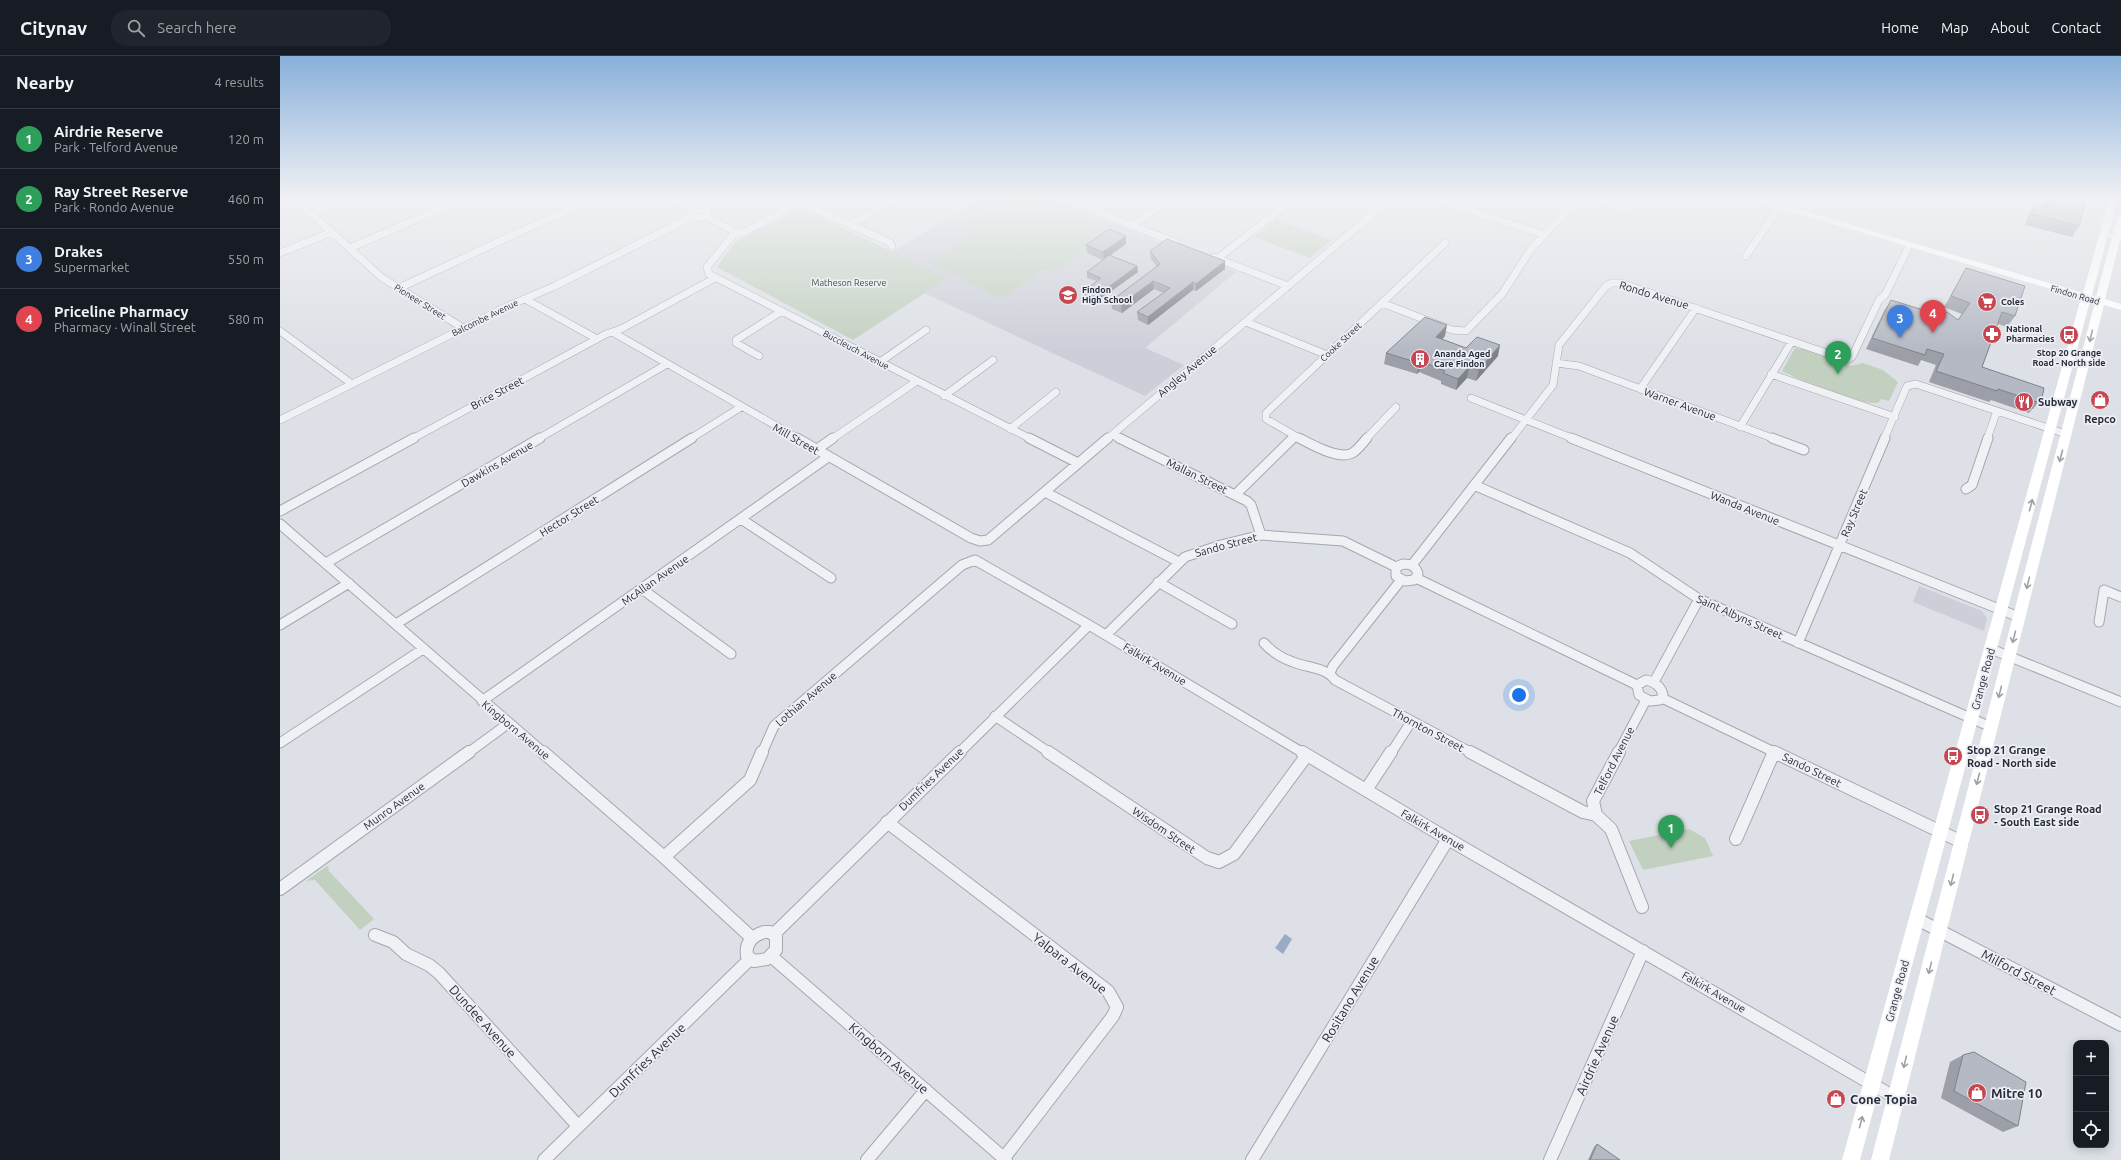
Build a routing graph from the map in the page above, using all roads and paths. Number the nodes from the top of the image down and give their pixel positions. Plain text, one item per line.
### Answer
1 (350, 248) edge
2 (291, 249) edge
3 (484, 249) edge
4 (626, 249) edge
5 (722, 249) edge
6 (1230, 249) edge
7 (1332, 249) edge
8 (1439, 249) edge
9 (1531, 249) edge
10 (1751, 249) edge
11 (1908, 249) edge
12 (1918, 249) edge
13 (2100, 249) edge
14 (2115, 249) edge
15 (280, 253) edge
16 (1203, 254) edge
17 (1746, 256) dead end
18 (1217, 259) junction
19 (715, 278) junction
20 (1288, 286) junction
21 (2051, 286) junction
22 (2103, 286) junction
23 (399, 288) junction
24 (2088, 292) junction
25 (525, 298) junction
26 (2121, 302) edge
27 (1382, 303) junction
28 (2100, 303) junction
29 (1696, 308) junction
30 (2121, 308) edge
31 (782, 311) junction
32 (2084, 312) junction
33 (1246, 322) junction
34 (463, 328) junction
35 (926, 330) dead end
36 (280, 331) edge
37 (614, 333) junction
38 (596, 339) junction
39 (1792, 341) junction
40 (1327, 355) junction
41 (759, 356) dead end
42 (993, 360) dead end
43 (880, 362) junction
44 (1556, 363) junction
45 (667, 364) junction
46 (1771, 374) junction
47 (2065, 378) junction
48 (916, 382) junction
49 (352, 384) junction
50 (2079, 384) junction
51 (1640, 389) junction
52 (1056, 392) dead end
53 (944, 396) junction
54 (1471, 398) dead end
55 (741, 407) junction
56 (1396, 407) dead end
57 (1997, 411) junction
58 (1895, 417) junction
59 (280, 420) edge
60 (1526, 420) junction
61 (1740, 427) junction
62 (1010, 429) junction
63 (2051, 430) junction
64 (2066, 434) junction
65 (1113, 435) junction
66 (1295, 436) junction
67 (816, 450) junction
68 (1804, 450) dead end
69 (828, 457) junction
70 (1078, 463) junction
71 (1474, 485) junction
72 (1966, 489) dead end
73 (1045, 492) junction
74 (1236, 495) junction
75 (280, 511) edge
76 (741, 519) junction
77 (280, 524) edge
78 (1261, 535) junction
79 (980, 542) joint
80 (1840, 547) junction
81 (971, 561) joint
82 (1179, 562) junction
83 (326, 563) junction
84 (1412, 565) junction
85 (1396, 567) junction
86 (831, 578) dead end
87 (1416, 578) junction
88 (1401, 580) junction
89 (1158, 582) junction
90 (349, 583) junction
91 (642, 589) junction
92 (2121, 597) edge
93 (1699, 599) junction
94 (2002, 610) junction
95 (2019, 617) junction
96 (2099, 622) dead end
97 (396, 624) junction
98 (1232, 624) dead end
99 (280, 625) edge
100 (1089, 625) junction
101 (1106, 635) junction
102 (1798, 642) junction
103 (1264, 643) dead end
104 (423, 649) junction
105 (1991, 649) junction
106 (731, 654) dead end
107 (2009, 656) junction
108 (1330, 673) junction
109 (1654, 682) junction
110 (1637, 685) junction
111 (1662, 698) junction
112 (1646, 700) junction
113 (482, 701) junction
114 (2121, 702) edge
115 (995, 716) junction
116 (1972, 719) junction
117 (1411, 722) junction
118 (509, 723) junction
119 (1991, 727) junction
120 (280, 742) edge
121 (1774, 751) junction
122 (1307, 755) junction
123 (1366, 790) junction
124 (1596, 815) junction
125 (887, 822) junction
126 (1941, 832) junction
127 (1736, 838) dead end
128 (1448, 839) junction
129 (1962, 842) junction
130 (664, 857) junction
131 (280, 889) edge
132 (1642, 907) dead end
133 (1917, 919) junction
134 (1939, 930) junction
135 (774, 934) junction
136 (375, 935) dead end
137 (752, 938) junction
138 (1643, 951) junction
139 (771, 956) junction
140 (750, 959) junction
141 (2121, 1025) edge
142 (1872, 1083) junction
143 (926, 1090) junction
144 (1896, 1098) junction
145 (578, 1126) junction
146 (1005, 1159) edge
147 (544, 1160) edge
148 (867, 1160) edge
149 (1252, 1160) edge
150 (1550, 1160) edge
151 (1851, 1160) edge
152 (1880, 1160) edge

1 - 23 street, Pioneer Street
2 - 15 street
3 - 23 street
4 - 25 street, Balcombe Avenue
5 - 19 street
6 - 18 street
7 - 20 street, Angley Avenue
8 - 27 street, Cooke Street
9 - 27 street
10 - 17 street
11 - 39 street, Rondo Avenue
12 - 21 main road, Findon Road
13 - 24 main road, Grange Road
14 - 22 main road, Grange Road
16 - 18 street
18 - 20 street
19 - 31 street, Buccleuch Avenue
19 - 37 street, Brice Street
20 - 33 street, Angley Avenue
21 - 24 main road, Findon Road
21 - 24 main road
21 - 32 main road
22 - 26 main road
22 - 28 main road, Grange Road
23 - 34 street, Pioneer Street
24 - 28 main road, Findon Road
24 - 32 main road, Grange Road
25 - 34 street, Balcombe Avenue
25 - 38 street
26 - 28 main road, Findon Road
27 - 40 street, Cooke Street
28 - 30 main road
28 -> 50 main road, Grange Road
29 - 39 street, Rondo Avenue
29 - 44 street, Rondo Avenue
29 - 51 street
31 - 41 street
31 - 43 street, Buccleuch Avenue
32 - 47 main road, Grange Road
33 - 40 street
33 - 65 street, Angley Avenue
34 - 49 street, Balcombe Avenue
35 - 43 street
36 - 49 street
37 - 38 street, Brice Street
37 - 45 street, Mill Street
38 - 75 street, Brice Street
39 - 46 street
40 - 66 street, Cooke Street
42 - 53 street
43 - 48 street, Buccleuch Avenue
44 - 51 street, Warner Avenue
44 - 60 street, Rondo Avenue
45 - 55 street, Mill Street
45 - 83 street, Dawkins Avenue
46 - 58 street
46 - 61 street
47 - 50 main road
47 - 63 main road, Grange Road
48 - 53 street, Buccleuch Avenue
48 - 67 street
49 - 59 street, Balcombe Avenue
50 - 64 main road, Grange Road
51 - 61 street, Warner Avenue
52 - 62 street
53 - 62 street, Buccleuch Avenue
54 - 60 street, Wanda Avenue
55 - 67 street, Mill Street
55 - 97 street, Hector Street
56 - 66 street
57 - 58 street, Ray Street
57 - 63 street
57 - 72 street
58 - 80 street, Ray Street
60 - 71 street, Rondo Avenue
60 - 80 street, Wanda Avenue
61 - 68 street, Warner Avenue
62 - 70 street, Buccleuch Avenue
63 - 64 street
94 -> 63 main road, Grange Road
64 -> 95 main road, Grange Road
65 - 70 street, Angley Avenue
65 - 74 street, Mallan Street
66 - 74 street
67 - 69 street, Mill Street
69 - 76 street, McAllan Avenue
69 - 79 street, Mill Street
70 - 73 street, Angley Avenue
71 - 84 street, Rondo Avenue
71 - 93 street, Saint Albyns Street
73 - 79 street, Angley Avenue
73 - 82 street
74 - 78 street, Mallan Street
76 - 86 street
76 - 91 street, McAllan Avenue
77 - 83 street, Kingborn Avenue
78 - 82 street, Sando Street
78 - 85 street, Sando Street
80 - 94 street, Wanda Avenue
80 - 102 street, Ray Street
81 - 100 street, Falkirk Avenue
81 - 130 street, Lothian Avenue
82 - 89 street, Sando Street
83 - 90 street, Kingborn Avenue
84 - 85 street
84 - 87 street
85 - 88 street
87 - 88 street
87 - 110 street
88 - 108 street
89 - 98 street
89 - 101 street, Sando Street
90 - 97 street, Kingborn Avenue
90 - 99 street
91 - 106 street
91 - 113 street, McAllan Avenue
92 - 96 street
93 - 102 street, Saint Albyns Street
93 - 109 street
94 - 95 street, Wanda Avenue
94 - 105 main road, Grange Road
95 -> 107 main road, Grange Road
97 - 104 street, Kingborn Avenue
100 - 101 street, Falkirk Avenue
100 - 115 street, Dumfries Avenue
101 - 122 street, Falkirk Avenue
102 - 116 street, Saint Albyns Street
103 - 108 street, Thornton Street
104 - 113 street, Kingborn Avenue
104 - 120 street
105 - 107 street
105 - 116 main road, Grange Road
107 - 114 street
107 -> 119 main road, Grange Road
108 - 117 street, Thornton Street
109 - 110 street
109 - 111 street
110 - 112 street
111 - 112 street
111 - 121 street, Sando Street
112 - 124 street, Telford Avenue
113 - 118 street, Kingborn Avenue
115 - 122 street, Wisdom Street
115 - 125 street, Dumfries Avenue
116 - 119 street, Saint Albyns Street
116 - 126 main road, Grange Road
117 - 123 street
117 - 124 street, Thornton Street
118 - 130 street, Kingborn Avenue
118 - 131 street, Munro Avenue
119 -> 129 main road, Grange Road
121 - 126 street, Sando Street
121 - 127 street
122 - 123 street, Falkirk Avenue
123 - 128 street, Falkirk Avenue
124 - 132 street
125 - 135 street, Dumfries Avenue
125 - 146 street, Yalpara Avenue
126 - 129 street, Sando Street
126 - 133 main road, Grange Road
128 - 138 street, Falkirk Avenue
128 - 149 street, Rositano Avenue
129 -> 134 main road, Grange Road
130 - 137 street, Kingborn Avenue
133 - 134 street, Milford Street
133 - 142 main road, Grange Road
134 - 141 street, Milford Street
134 -> 144 main road, Grange Road
135 - 137 street
135 - 139 street
136 - 145 street, Dundee Avenue
137 - 140 street
138 - 142 street, Falkirk Avenue
138 - 150 street, Airdrie Avenue
139 - 140 street
139 - 143 street, Kingborn Avenue
140 - 145 street, Dumfries Avenue
142 - 144 street, Falkirk Avenue
151 -> 142 main road, Grange Road
143 - 146 street, Kingborn Avenue
143 - 148 street
144 - 152 main road, Grange Road
145 - 147 street, Dumfries Avenue

